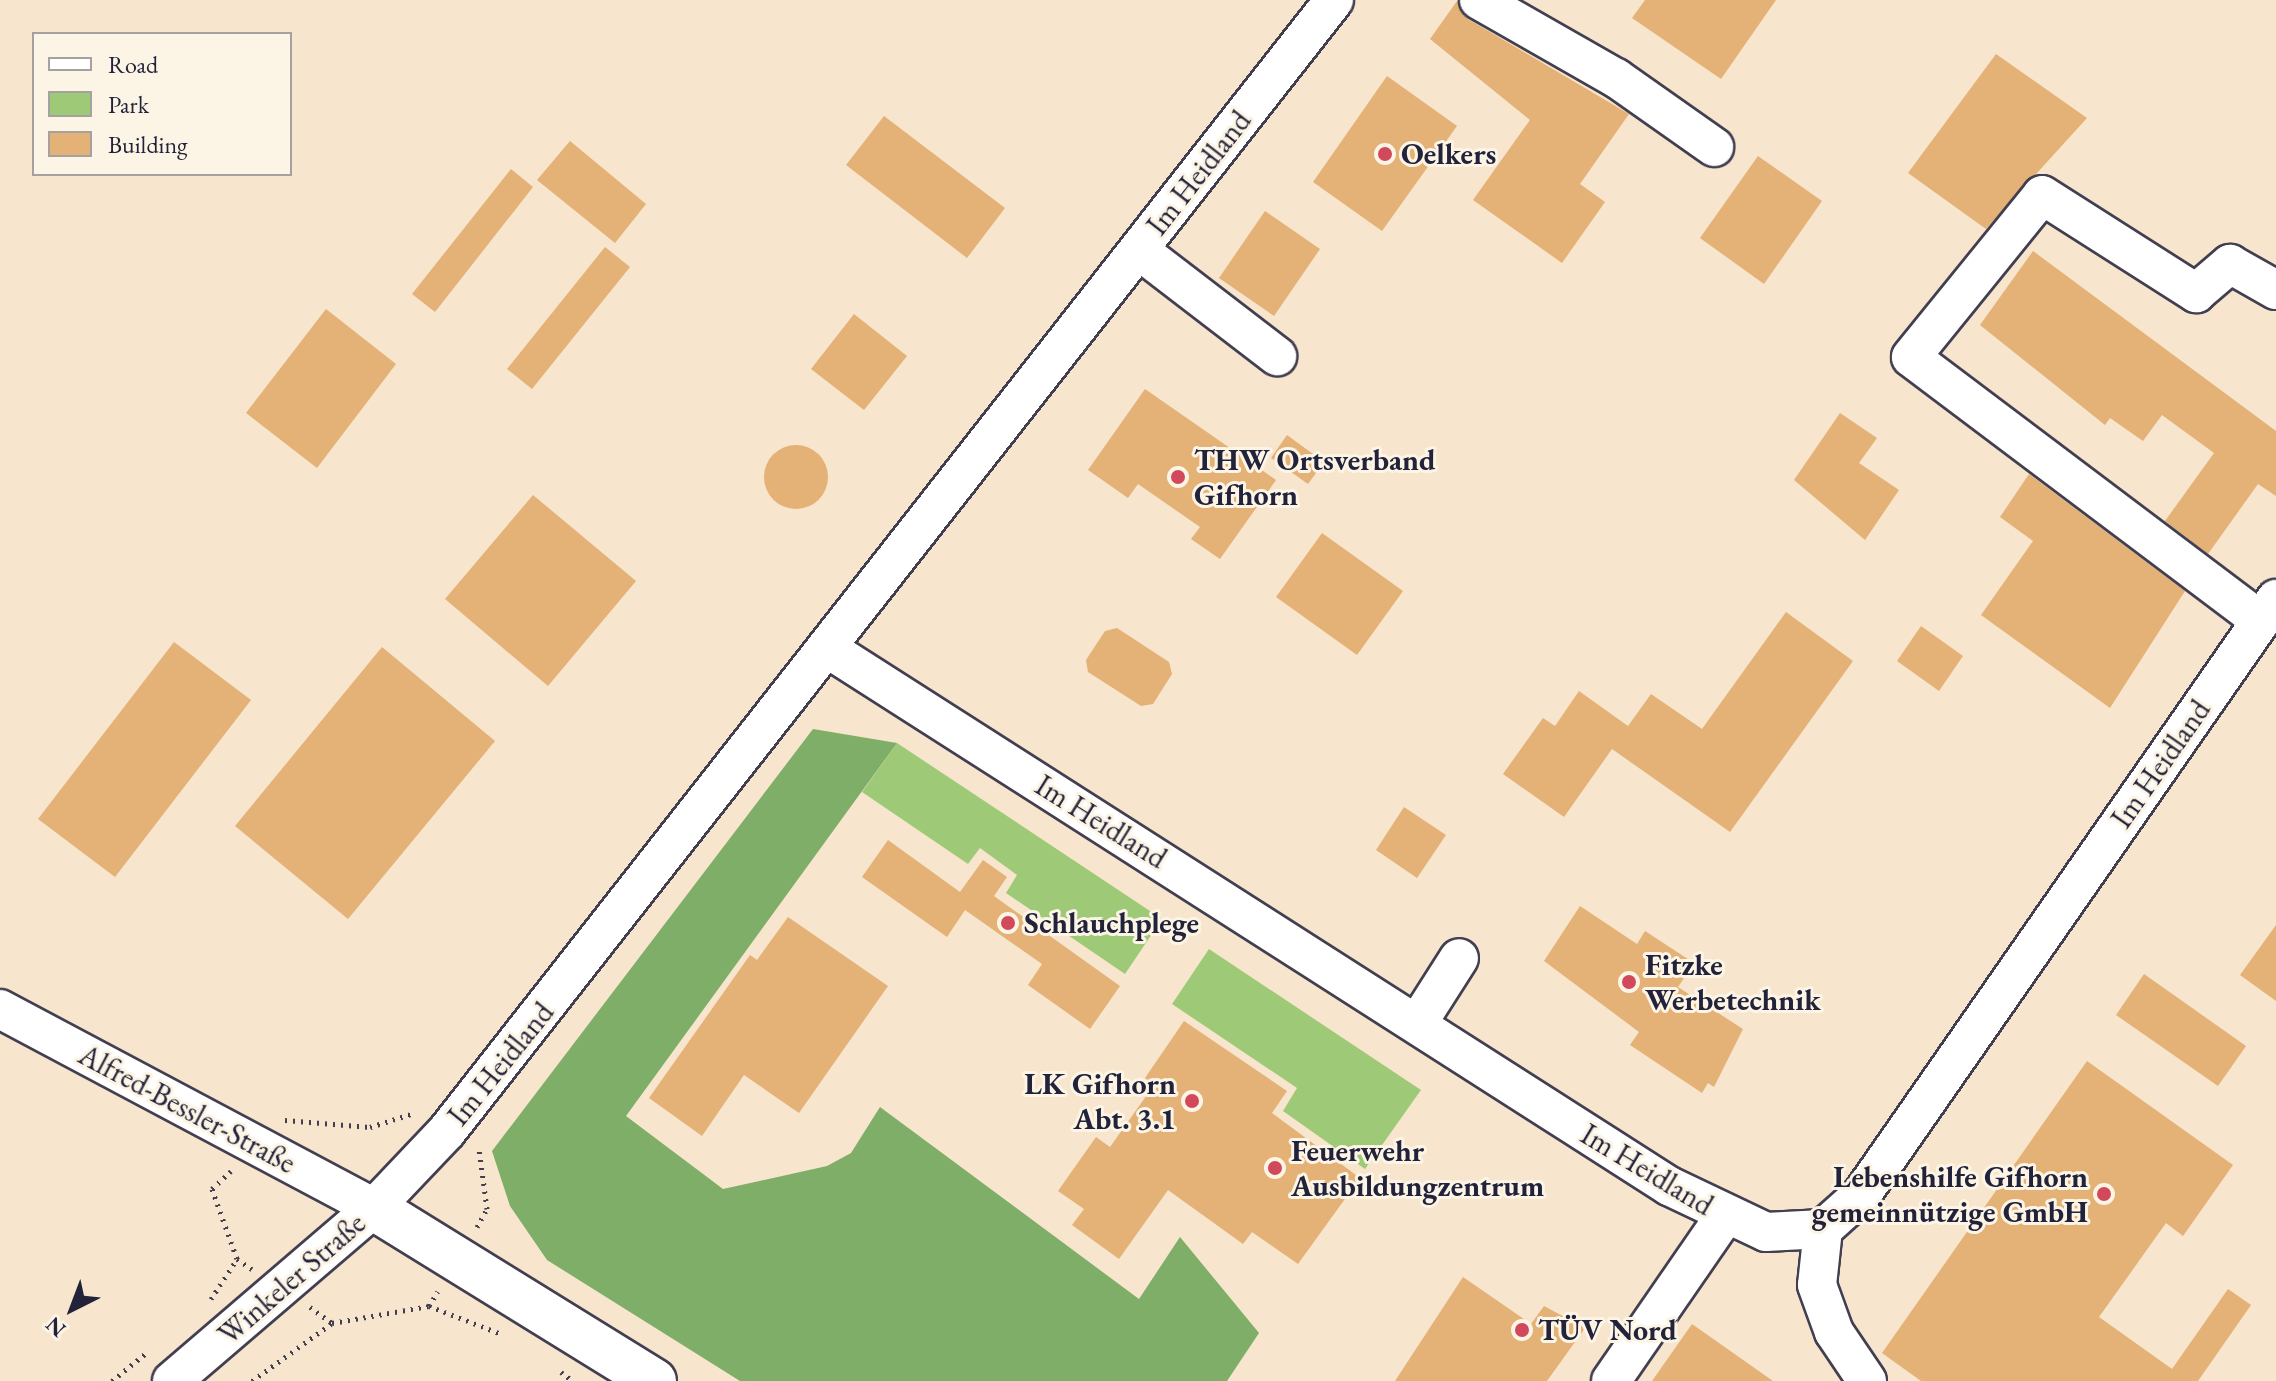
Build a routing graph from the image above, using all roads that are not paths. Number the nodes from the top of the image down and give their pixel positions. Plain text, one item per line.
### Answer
1 (1334, 0) edge
2 (1479, 0) edge
3 (1714, 147) dead end
4 (1140, 251) junction
5 (2276, 290) edge
6 (1277, 356) dead end
7 (2268, 610) edge
8 (830, 650) junction
9 (1459, 958) dead end
10 (0, 1009) edge
11 (1417, 1024) junction
12 (374, 1208) junction
13 (1725, 1216) junction
14 (1823, 1229) junction
15 (172, 1381) edge
16 (654, 1381) edge
17 (1611, 1381) edge
18 (1867, 1381) edge

1 - 4 street, Im Heidland
2 - 3 street
4 - 6 street
4 - 8 street, Im Heidland
5 - 7 street
7 - 14 street, Im Heidland
8 - 11 street, Im Heidland
8 - 12 street, Im Heidland
9 - 11 street
10 - 12 street, Alfred-Bessler-Straße
11 - 13 street, Im Heidland
12 - 15 street, Winkeler Straße
12 - 16 highway
13 - 14 street, Im Heidland
13 - 17 street
14 - 18 street

